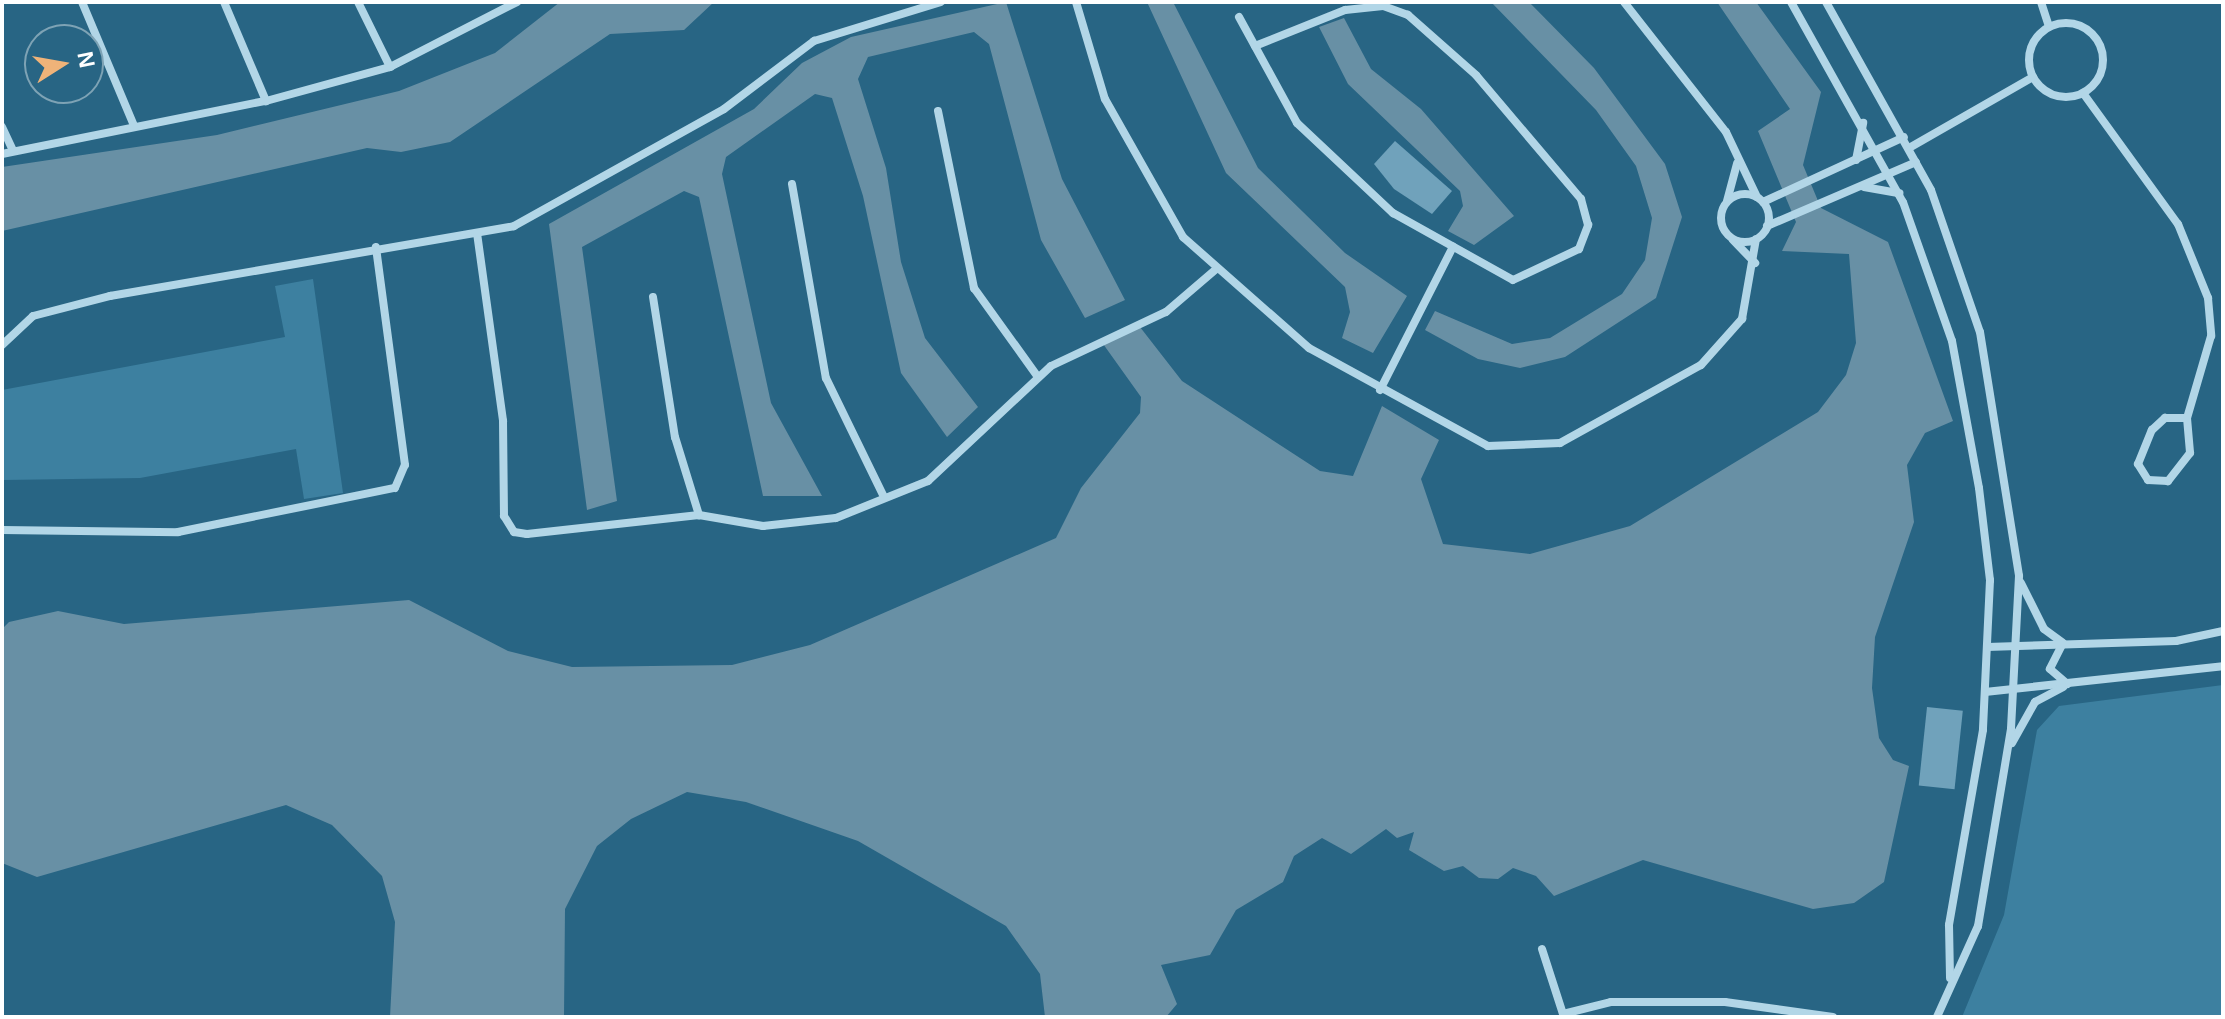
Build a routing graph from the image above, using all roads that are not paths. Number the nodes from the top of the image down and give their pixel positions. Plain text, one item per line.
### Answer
1 (82, 2) edge
2 (224, 2) edge
3 (358, 2) edge
4 (517, 2) edge
5 (941, 2) edge
6 (1076, 2) edge
7 (1624, 2) edge
8 (1791, 2) edge
9 (1826, 2) edge
10 (2041, 2) edge
11 (1239, 17) dead end
12 (2049, 27) junction
13 (1255, 46) junction
14 (390, 67) junction
15 (2033, 77) junction
16 (2083, 93) junction
17 (266, 101) junction
18 (938, 111) dead end
19 (1863, 123) junction
20 (134, 126) junction
21 (2, 127) edge
22 (1904, 137) junction
23 (1876, 147) junction
24 (1909, 148) junction
25 (13, 151) junction
26 (2, 154) edge
27 (1856, 160) junction
28 (1916, 162) junction
29 (1737, 163) junction
30 (1889, 174) junction
31 (792, 184) dead end
32 (1863, 186) junction
33 (1899, 193) junction
34 (1760, 199) junction
35 (1726, 202) junction
36 (1767, 226) junction
37 (477, 233) junction
38 (1732, 238) junction
39 (1756, 239) junction
40 (376, 247) junction
41 (1453, 247) junction
42 (1755, 263) junction
43 (1215, 270) junction
44 (653, 297) dead end
45 (2, 345) edge
46 (1038, 377) junction
47 (1380, 390) junction
48 (2187, 418) junction
49 (884, 497) junction
50 (699, 515) junction
51 (2, 530) edge
52 (2019, 578) junction
53 (2223, 631) edge
54 (2063, 643) junction
55 (2016, 645) junction
56 (1987, 647) junction
57 (2223, 666) edge
58 (2067, 684) junction
59 (2013, 690) junction
60 (1985, 692) junction
61 (2008, 750) junction
62 (1542, 949) dead end
63 (1950, 978) junction
64 (1833, 1017) edge
65 (1937, 1017) edge

1 - 20 street
2 - 17 street
3 - 14 street
4 - 14 street
5 - 37 street
6 - 43 street
7 - 29 street
8 - 19 street
9 - 22 street
10 - 12 street
11 - 13 street
12 - 15 street
12 - 16 street
13 - 41 street
13 - 41 street
14 - 17 street
15 - 16 street
15 - 24 street
16 - 48 street
17 - 20 street
18 - 46 street
19 - 23 street
19 - 27 street
20 - 25 street
21 - 25 street
22 - 23 street
22 - 24 street
23 - 27 street
23 - 30 street
24 - 28 street
25 - 26 street
27 - 34 street
28 - 30 street
28 - 52 street
29 - 34 street
29 - 35 street
30 - 32 street
30 - 33 street
31 - 49 street
32 - 33 street
32 - 36 street
33 - 56 street
34 - 35 street
34 - 36 street
35 - 38 street
36 - 39 street
37 - 40 street
37 - 50 street
38 - 39 street
38 - 42 street
39 - 42 street
40 - 45 street
40 - 51 street
41 - 47 street
42 - 47 street
43 - 46 street
43 - 47 street
44 - 50 street
46 - 49 street
48 - 48 street
49 - 50 street
52 - 54 street
52 - 55 street
53 - 54 street
54 - 55 street
54 - 58 street
55 - 56 street
55 - 59 street
56 - 60 street
57 - 58 street
58 - 59 street
58 - 61 street
59 - 60 street
59 - 61 street
60 - 63 street
61 - 63 street
62 - 64 street
63 - 65 street

